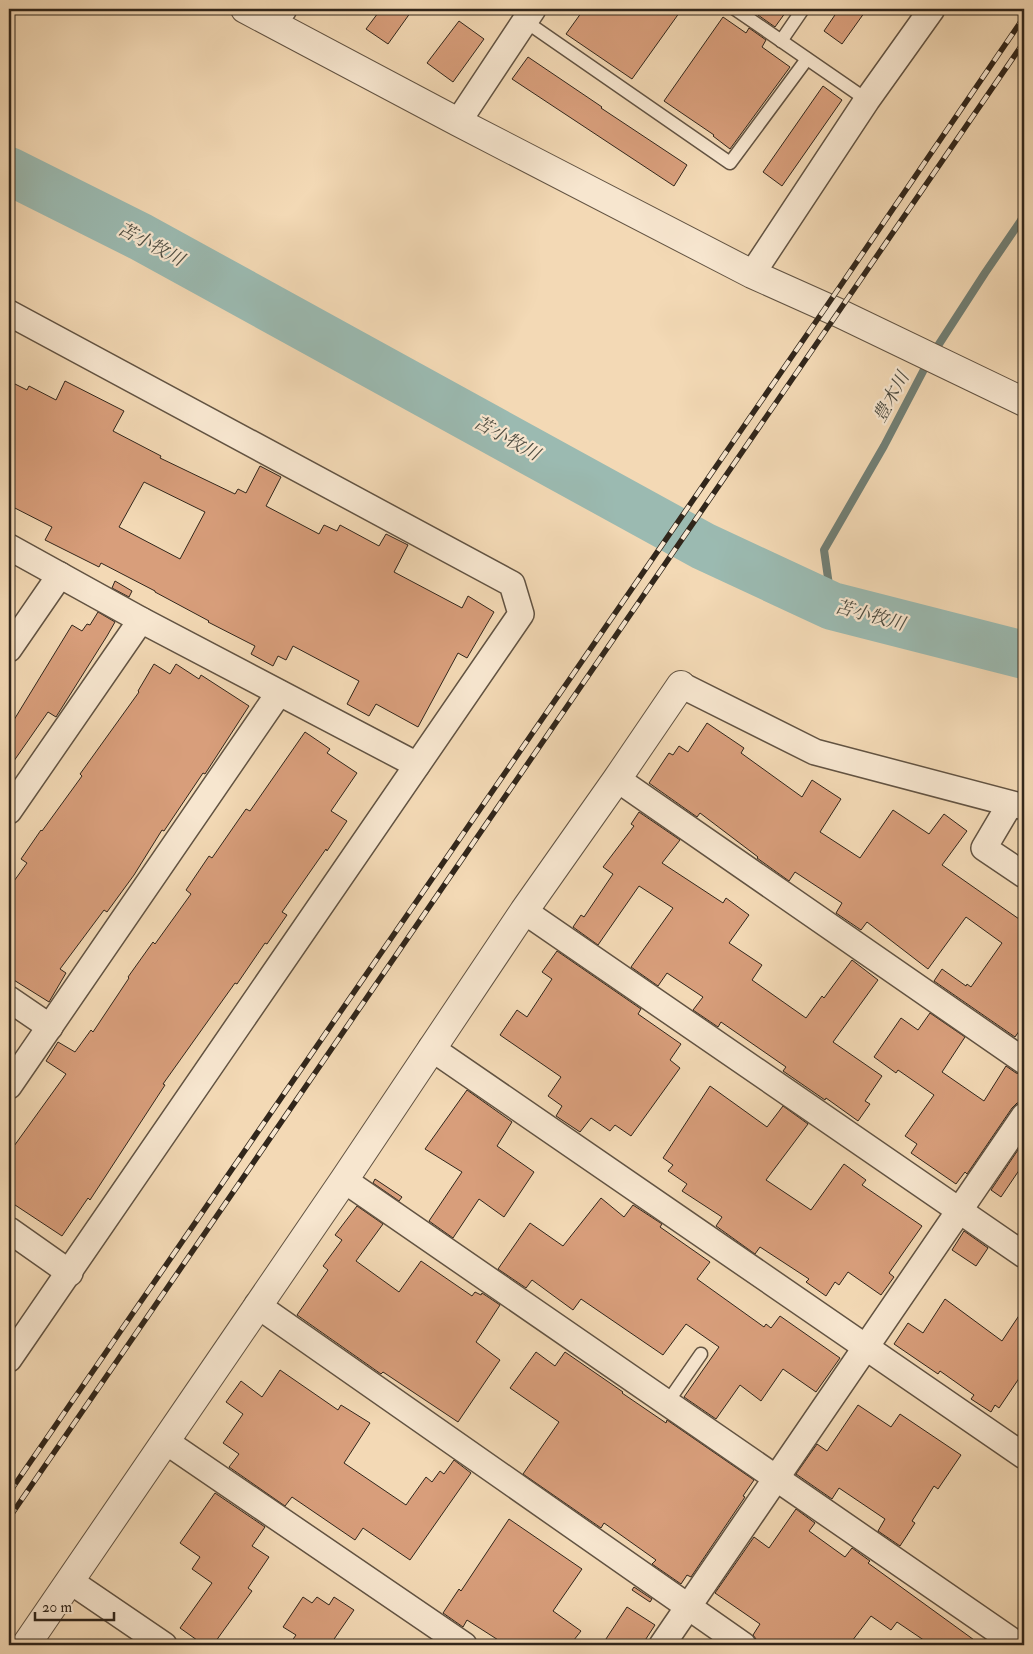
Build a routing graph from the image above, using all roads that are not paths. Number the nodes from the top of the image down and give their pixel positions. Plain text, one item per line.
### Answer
1 (245, 9) edge
2 (735, 9) edge
3 (803, 9) edge
4 (932, 9) edge
5 (529, 15) edge
6 (278, 16) edge
7 (781, 41) junction
8 (807, 59) junction
9 (867, 100) junction
10 (458, 122) junction
11 (752, 274) junction
12 (9, 313) edge
13 (1024, 402) edge
14 (9, 547) edge
15 (60, 575) junction
16 (141, 620) junction
17 (9, 649) edge
18 (681, 685) joint
19 (279, 693) junction
20 (417, 765) junction
21 (617, 779) junction
22 (1017, 805) edge
23 (9, 811) edge
24 (1024, 875) edge
25 (524, 911) junction
26 (9, 999) edge
27 (50, 1027) junction
28 (431, 1048) junction
29 (1024, 1061) edge
30 (9, 1086) edge
31 (1024, 1116) edge
32 (344, 1180) junction
33 (959, 1211) junction
34 (9, 1230) edge
35 (1024, 1255) edge
36 (70, 1273) junction
37 (257, 1305) junction
38 (865, 1347) junction
39 (701, 1354) dead end
40 (9, 1359) edge
41 (667, 1403) junction
42 (165, 1441) junction
43 (1024, 1456) edge
44 (775, 1478) junction
45 (70, 1581) junction
46 (687, 1607) junction
47 (26, 1645) edge
48 (164, 1645) edge
49 (464, 1645) edge
50 (662, 1645) edge
51 (743, 1645) edge
52 (1018, 1645) edge

1 - 6 street
2 - 7 lane
3 - 7 lane
4 - 9 street
5 - 8 lane
5 - 10 street
6 - 10 street
7 - 8 lane
8 - 9 lane
9 - 11 street
10 - 11 street
11 - 13 street
12 - 20 street
14 - 15 street
15 - 16 street
15 - 17 street
16 - 19 street
16 - 23 street
18 - 21 street
18 - 22 street
19 - 20 street
19 - 27 street
20 - 36 street
21 - 25 street
21 - 29 street
22 - 24 street
25 - 28 street
25 - 33 street
26 - 27 street
27 - 30 street
28 - 32 street
28 - 38 street
31 - 33 street
32 - 37 street
32 - 41 street
33 - 35 street
33 - 38 street
34 - 36 street
36 - 40 street
37 - 42 street
37 - 46 street
38 - 43 street
38 - 44 street
39 - 41 lane
41 - 44 street
42 - 45 street
42 - 49 street
44 - 46 street
44 - 52 street
45 - 47 street
45 - 48 street
46 - 50 street
46 - 51 street

